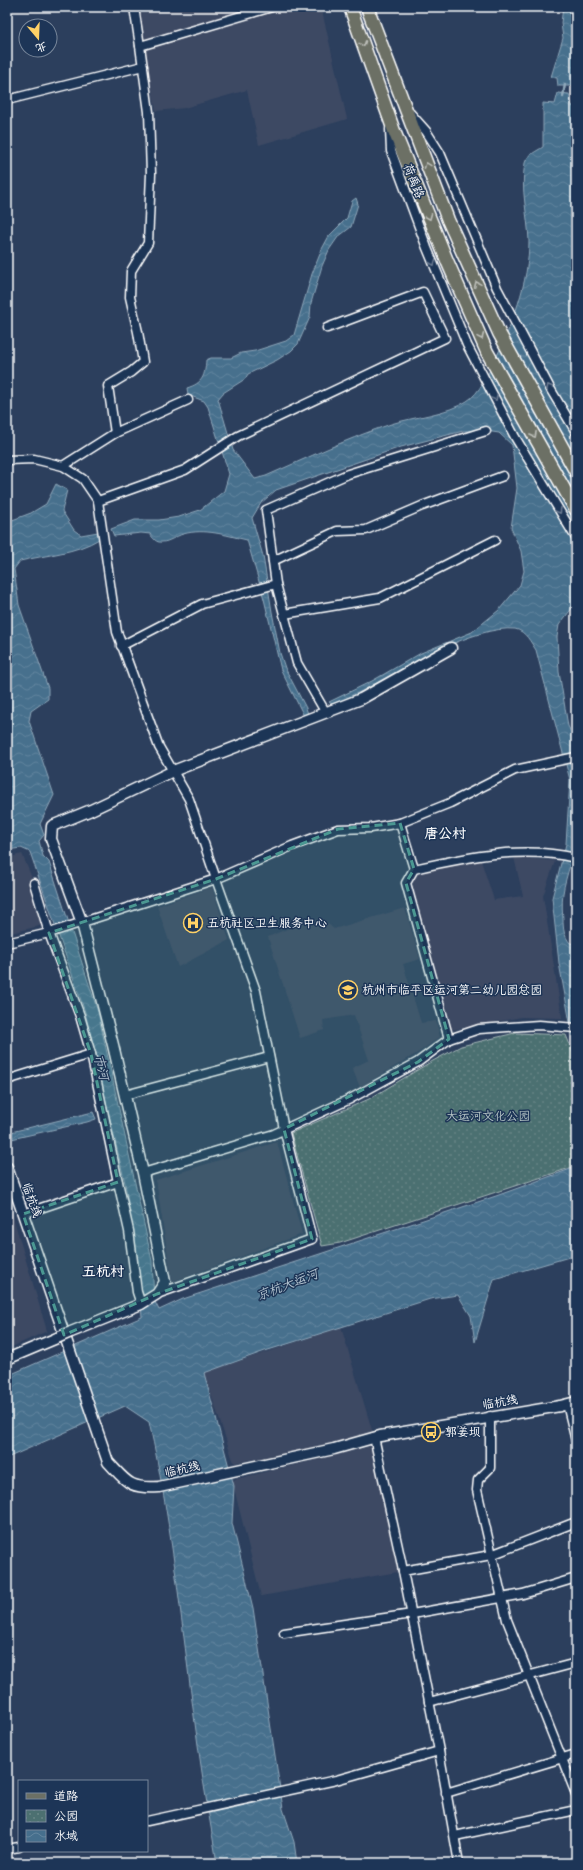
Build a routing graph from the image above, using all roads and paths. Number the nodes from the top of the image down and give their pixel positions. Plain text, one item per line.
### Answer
1 (134, 7) edge
2 (272, 7) edge
3 (350, 7) edge
4 (367, 7) edge
5 (140, 46) junction
6 (143, 66) junction
7 (7, 100) edge
8 (404, 106) junction
9 (390, 120) junction
10 (327, 328) dead end
11 (188, 400) dead end
12 (486, 431) dead end
13 (576, 432) edge
14 (115, 433) junction
15 (7, 460) edge
16 (63, 466) junction
17 (576, 472) edge
18 (503, 476) dead end
19 (98, 502) junction
20 (576, 510) edge
21 (576, 538) edge
22 (495, 540) dead end
23 (273, 561) junction
24 (276, 584) junction
25 (284, 614) junction
26 (122, 646) junction
27 (451, 648) dead end
28 (326, 713) junction
29 (576, 757) edge
30 (173, 771) junction
31 (400, 823) junction
32 (576, 858) edge
33 (414, 869) junction
34 (216, 879) junction
35 (34, 883) dead end
36 (81, 923) junction
37 (50, 933) junction
38 (7, 943) edge
39 (572, 1028) edge
40 (449, 1039) junction
41 (91, 1054) junction
42 (269, 1057) junction
43 (7, 1080) edge
44 (125, 1095) junction
45 (284, 1129) junction
46 (7, 1167) edge
47 (144, 1173) junction
48 (118, 1182) junction
49 (23, 1214) junction
50 (157, 1294) junction
51 (141, 1303) junction
52 (7, 1359) edge
53 (572, 1403) edge
54 (490, 1416) junction
55 (374, 1438) junction
56 (576, 1441) edge
57 (576, 1522) edge
58 (491, 1555) junction
59 (403, 1571) junction
60 (576, 1578) edge
61 (501, 1598) junction
62 (412, 1614) junction
63 (284, 1633) dead end
64 (576, 1663) edge
65 (528, 1675) junction
66 (429, 1702) junction
67 (438, 1751) junction
68 (576, 1754) edge
69 (562, 1759) junction
70 (446, 1793) junction
71 (576, 1794) edge
72 (576, 1810) edge
73 (148, 1822) edge
74 (454, 1836) junction
75 (18, 1847) edge
76 (7, 1849) edge
77 (460, 1863) edge

1 - 5 street
2 - 5 street
3 -> 9 main road, 荷禹路
4 - 8 main road, 荷禹路
5 - 6 street
6 - 7 street
6 - 14 street
13 -> 8 street
17 -> 8 main road, 荷禹路
9 -> 20 main road, 荷禹路
9 -> 21 street
10 - 19 street
11 - 14 street
12 - 23 street
14 - 16 street
15 - 16 street
16 - 19 street
18 - 23 street
19 - 26 street
22 - 25 street
23 - 24 street
24 - 25 street
24 - 26 street
25 - 28 street
26 - 30 street
27 - 28 street
28 - 30 street
29 - 31 street
30 - 34 street
30 - 36 street
31 - 33 street
31 - 34 street
32 - 33 street
33 - 40 street
34 - 36 street
34 - 42 street
35 - 37 street
36 - 37 street
36 - 44 street
37 - 38 street
37 - 41 street
39 - 40 street
40 - 45 street
41 - 43 street
41 - 48 street
42 - 44 street
42 - 45 street
44 - 47 street
45 - 47 street
45 - 50 street
46 - 49 street, 临杭线
47 - 50 street
48 - 49 street
48 - 51 street
49 - 55 street, 临杭线
50 - 51 street
51 - 52 street, bridge
53 - 54 street, 临杭线
53 - 56 street
54 - 55 street, 临杭线
54 - 58 street
55 - 59 street
57 - 58 street
58 - 59 street
58 - 61 street
59 - 62 street
60 - 61 street
61 - 62 street
61 - 65 street
62 - 63 street
62 - 66 street
64 - 65 street
65 - 66 street
65 - 69 street
66 - 67 street
67 - 70 street
67 - 73 street
68 - 69 street
69 - 70 street
69 - 71 street
70 - 74 street
72 - 74 street
74 - 77 street
75 - 76 street

